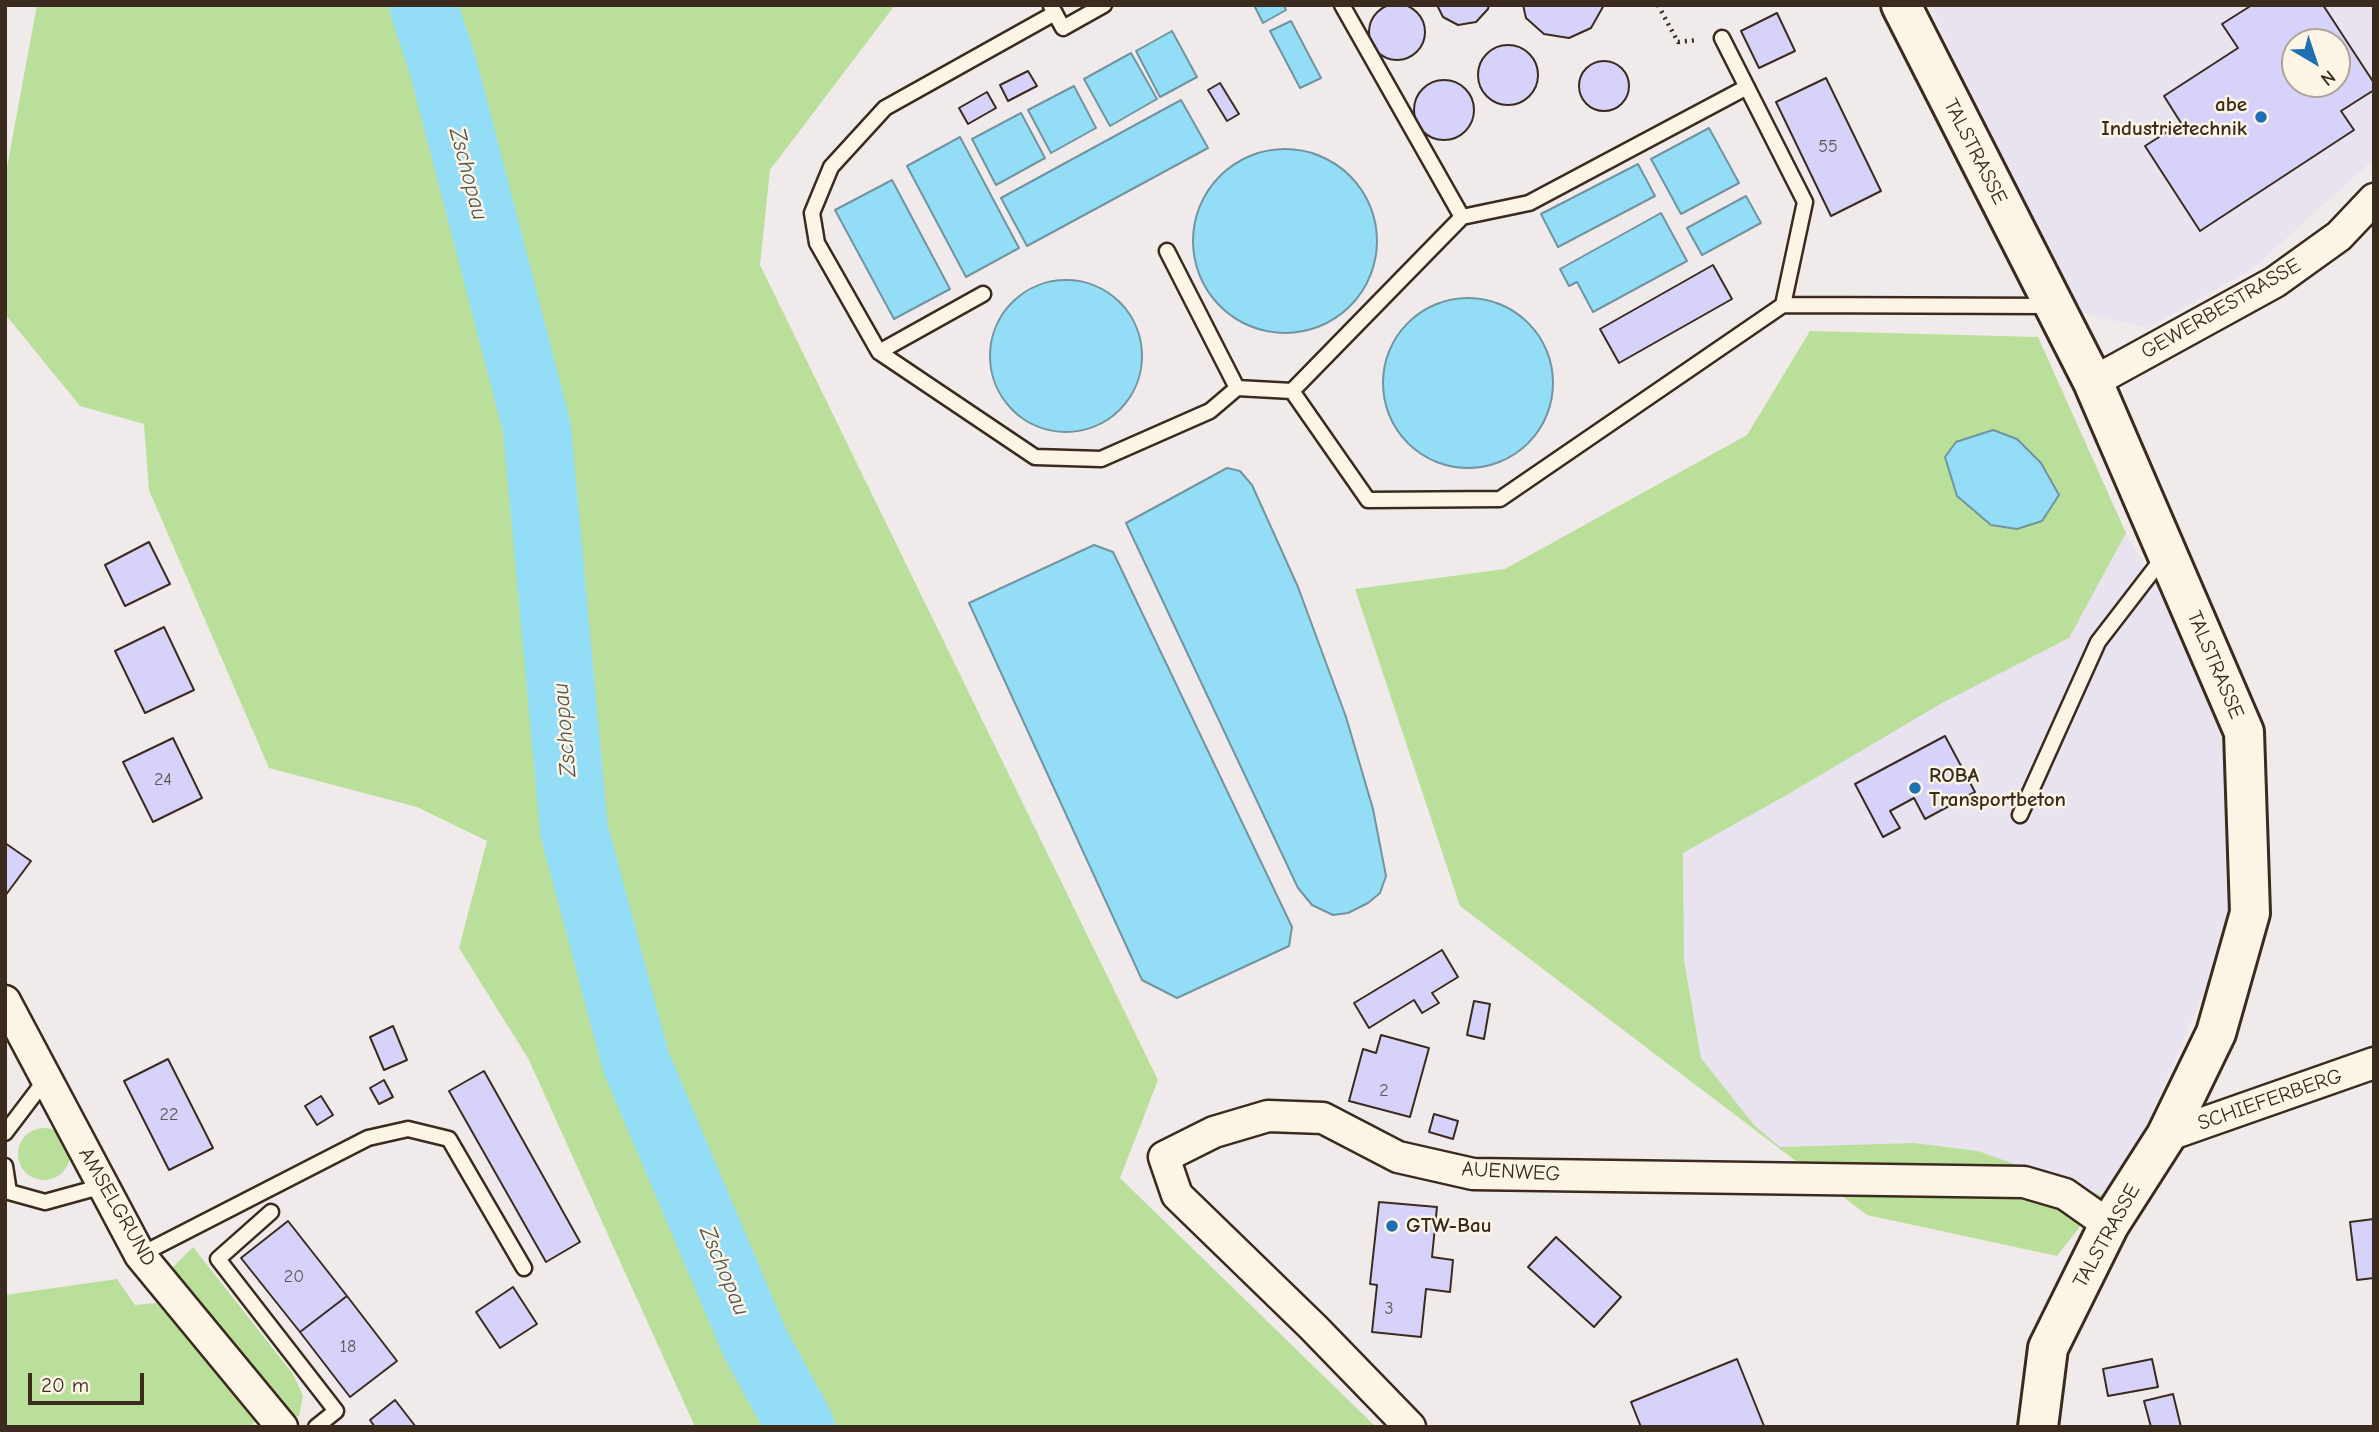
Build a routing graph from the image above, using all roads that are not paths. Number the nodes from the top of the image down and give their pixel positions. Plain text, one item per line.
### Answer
1 (1104, 5) edge
2 (1342, 5) edge
3 (1901, 5) edge
4 (1052, 9) edge
5 (1722, 38) road end
6 (1747, 88) junction
7 (2374, 199) edge
8 (1462, 217) junction
9 (1167, 251) dead end
10 (983, 294) dead end
11 (1783, 305) junction
12 (2054, 306) junction
13 (879, 352) junction
14 (2093, 382) junction
15 (1237, 388) junction
16 (1292, 391) junction
17 (2167, 552) junction
18 (2020, 815) dead end
19 (5, 1001) edge
20 (2374, 1063) edge
21 (46, 1079) junction
22 (5, 1133) edge
23 (2166, 1136) junction
24 (5, 1166) edge
25 (103, 1186) junction
26 (271, 1212) dead end
27 (2109, 1225) junction
28 (140, 1255) junction
29 (524, 1268) dead end
30 (282, 1427) edge
31 (316, 1427) edge
32 (1410, 1427) edge
33 (2038, 1427) edge

1 - 4 lane
2 - 8 lane
3 - 12 main road, TALSTRASSE
4 - 13 lane
5 - 6 lane
6 - 8 lane
6 - 11 lane
7 - 14 street, GEWERBESTRASSE
8 - 16 lane
9 - 15 lane
10 - 13 lane
11 - 12 lane
11 - 16 lane
12 - 14 main road, TALSTRASSE
13 - 15 lane
14 - 17 main road, TALSTRASSE
15 - 16 lane
17 - 18 lane
17 - 23 main road, TALSTRASSE
19 - 21 street, AMSELGRUND
20 - 23 street, SCHIEFERBERG
21 - 22 lane
21 - 25 street, AMSELGRUND
23 - 27 main road, TALSTRASSE
24 - 25 lane
25 - 28 street, AMSELGRUND
26 - 31 lane
27 - 32 street, AUENWEG
27 - 33 main road, TALSTRASSE
28 - 29 lane
28 - 30 street, AMSELGRUND

